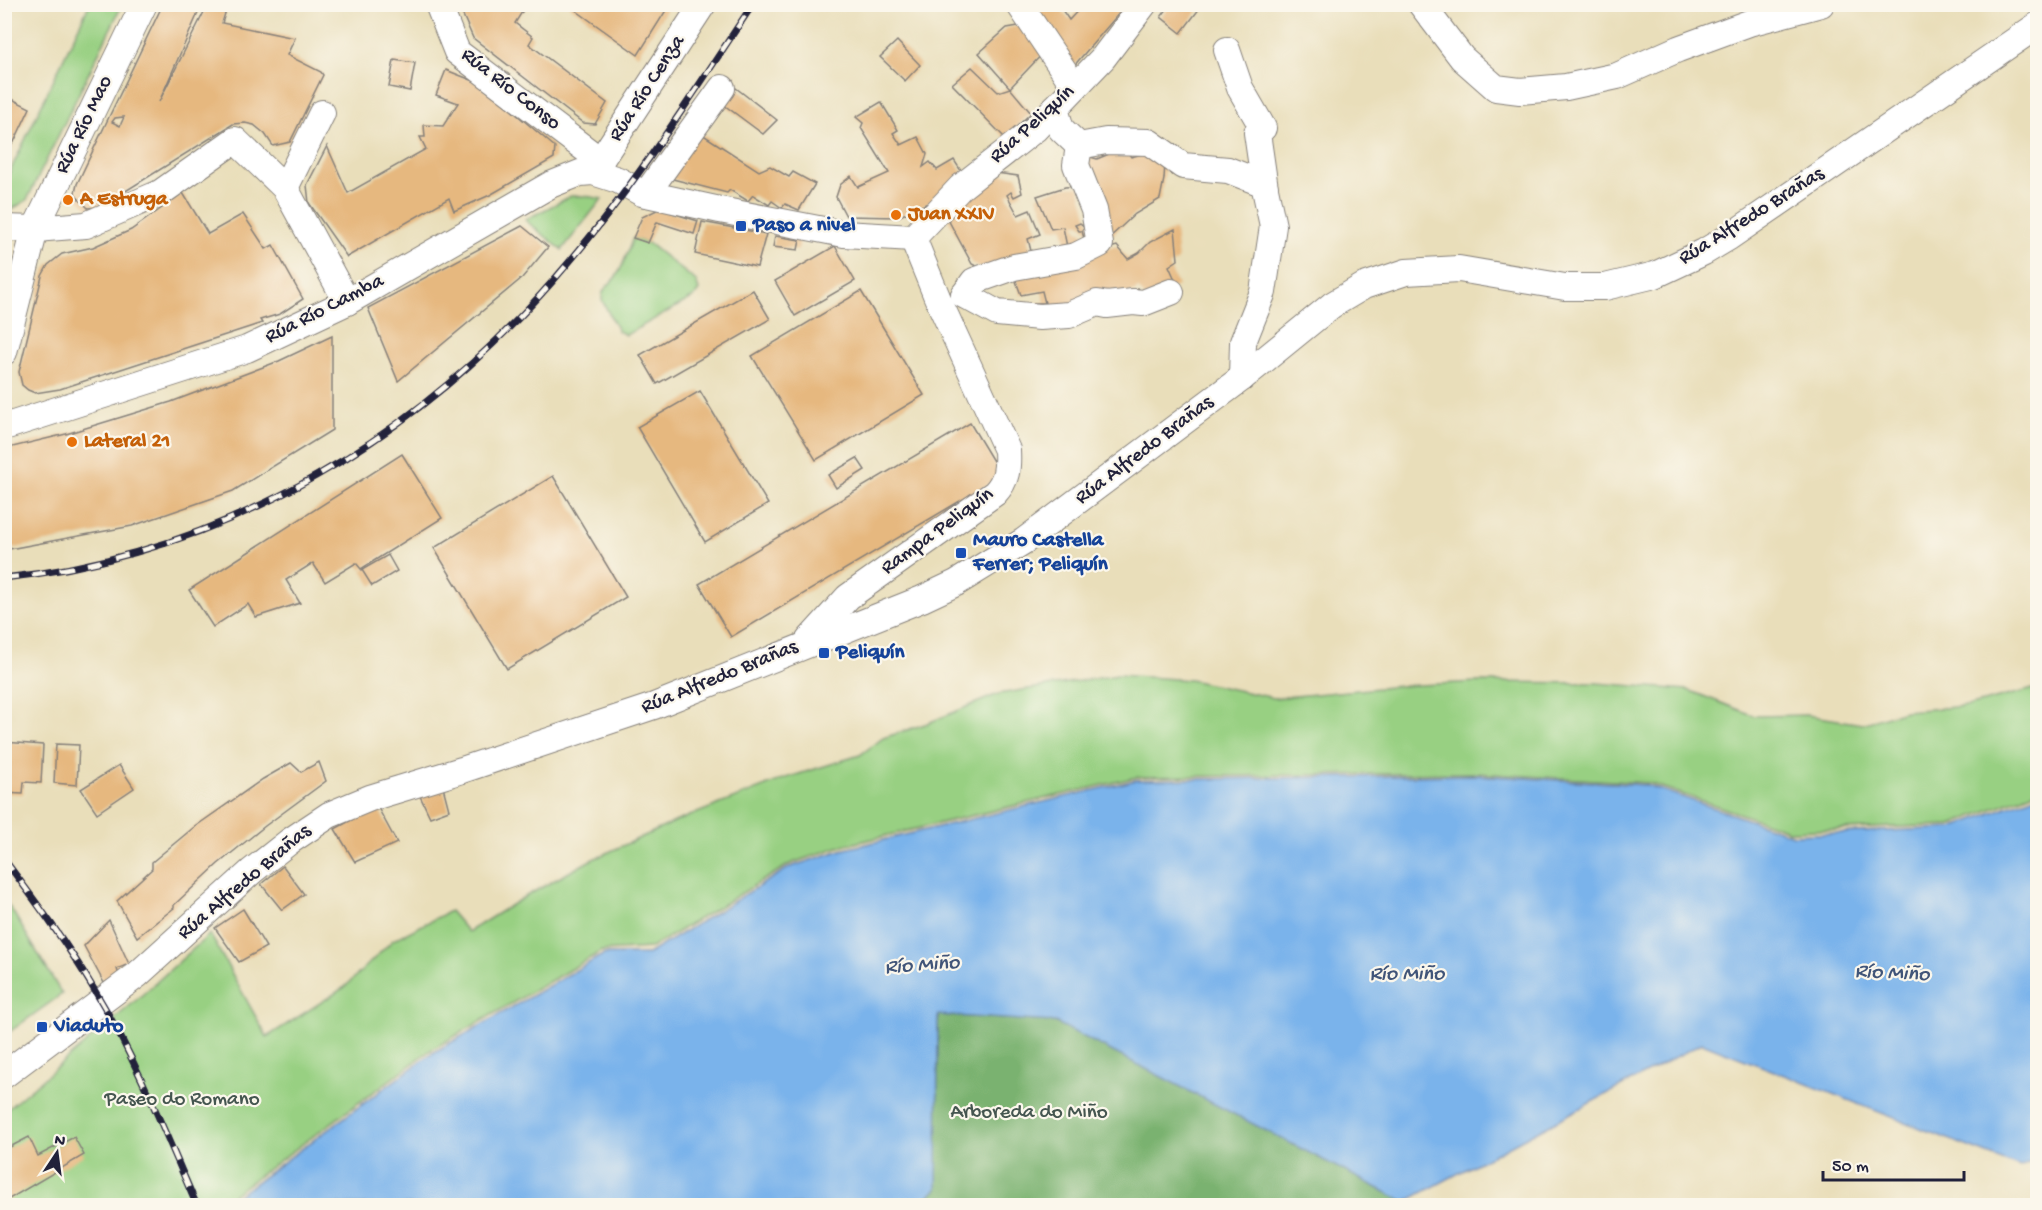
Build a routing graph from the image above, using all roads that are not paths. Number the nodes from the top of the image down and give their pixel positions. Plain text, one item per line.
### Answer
1 (144, 4) edge
2 (438, 4) edge
3 (703, 4) edge
4 (1019, 4) edge
5 (1144, 4) edge
6 (1421, 4) edge
7 (1821, 4) edge
8 (2037, 25) edge
9 (1227, 50) dead end
10 (1075, 87) junction
11 (722, 88) dead end
12 (1055, 108) junction
13 (322, 114) dead end
14 (1079, 146) junction
15 (597, 167) junction
16 (285, 188) junction
17 (1265, 188) junction
18 (638, 191) junction
19 (4, 228) edge
20 (35, 229) junction
21 (913, 238) junction
22 (1171, 292) dead end
23 (964, 295) junction
24 (937, 297) junction
25 (347, 302) junction
26 (4, 352) edge
27 (1242, 378) junction
28 (4, 427) edge
29 (805, 645) junction
30 (4, 1075) edge

1 - 20 street, Rúa Río Mao
2 - 15 street, Rúa Río Conso
3 - 15 street, Rúa Río Cenza
4 - 10 street
5 - 10 street, Rúa Peliquín
6 - 7 street
8 - 27 street, Rúa Alfredo Brañas
9 - 17 street
10 - 12 street, Rúa Peliquín
11 - 18 street
12 - 14 street
12 - 21 street, Rúa Peliquín
13 - 16 street
14 - 17 street
14 - 23 street
15 - 18 street
15 - 25 street, Rúa Río Camba
16 - 20 street
16 - 25 street
17 - 27 street
18 - 21 street
19 - 20 street
20 - 26 street, Rúa Río Mao
21 - 24 street, Rampa Peliquín
22 - 23 street
23 - 24 street
24 - 29 street, Rampa Peliquín
25 - 28 street, Rúa Río Camba
27 - 29 street, Rúa Alfredo Brañas
29 - 30 street, Rúa Alfredo Brañas

